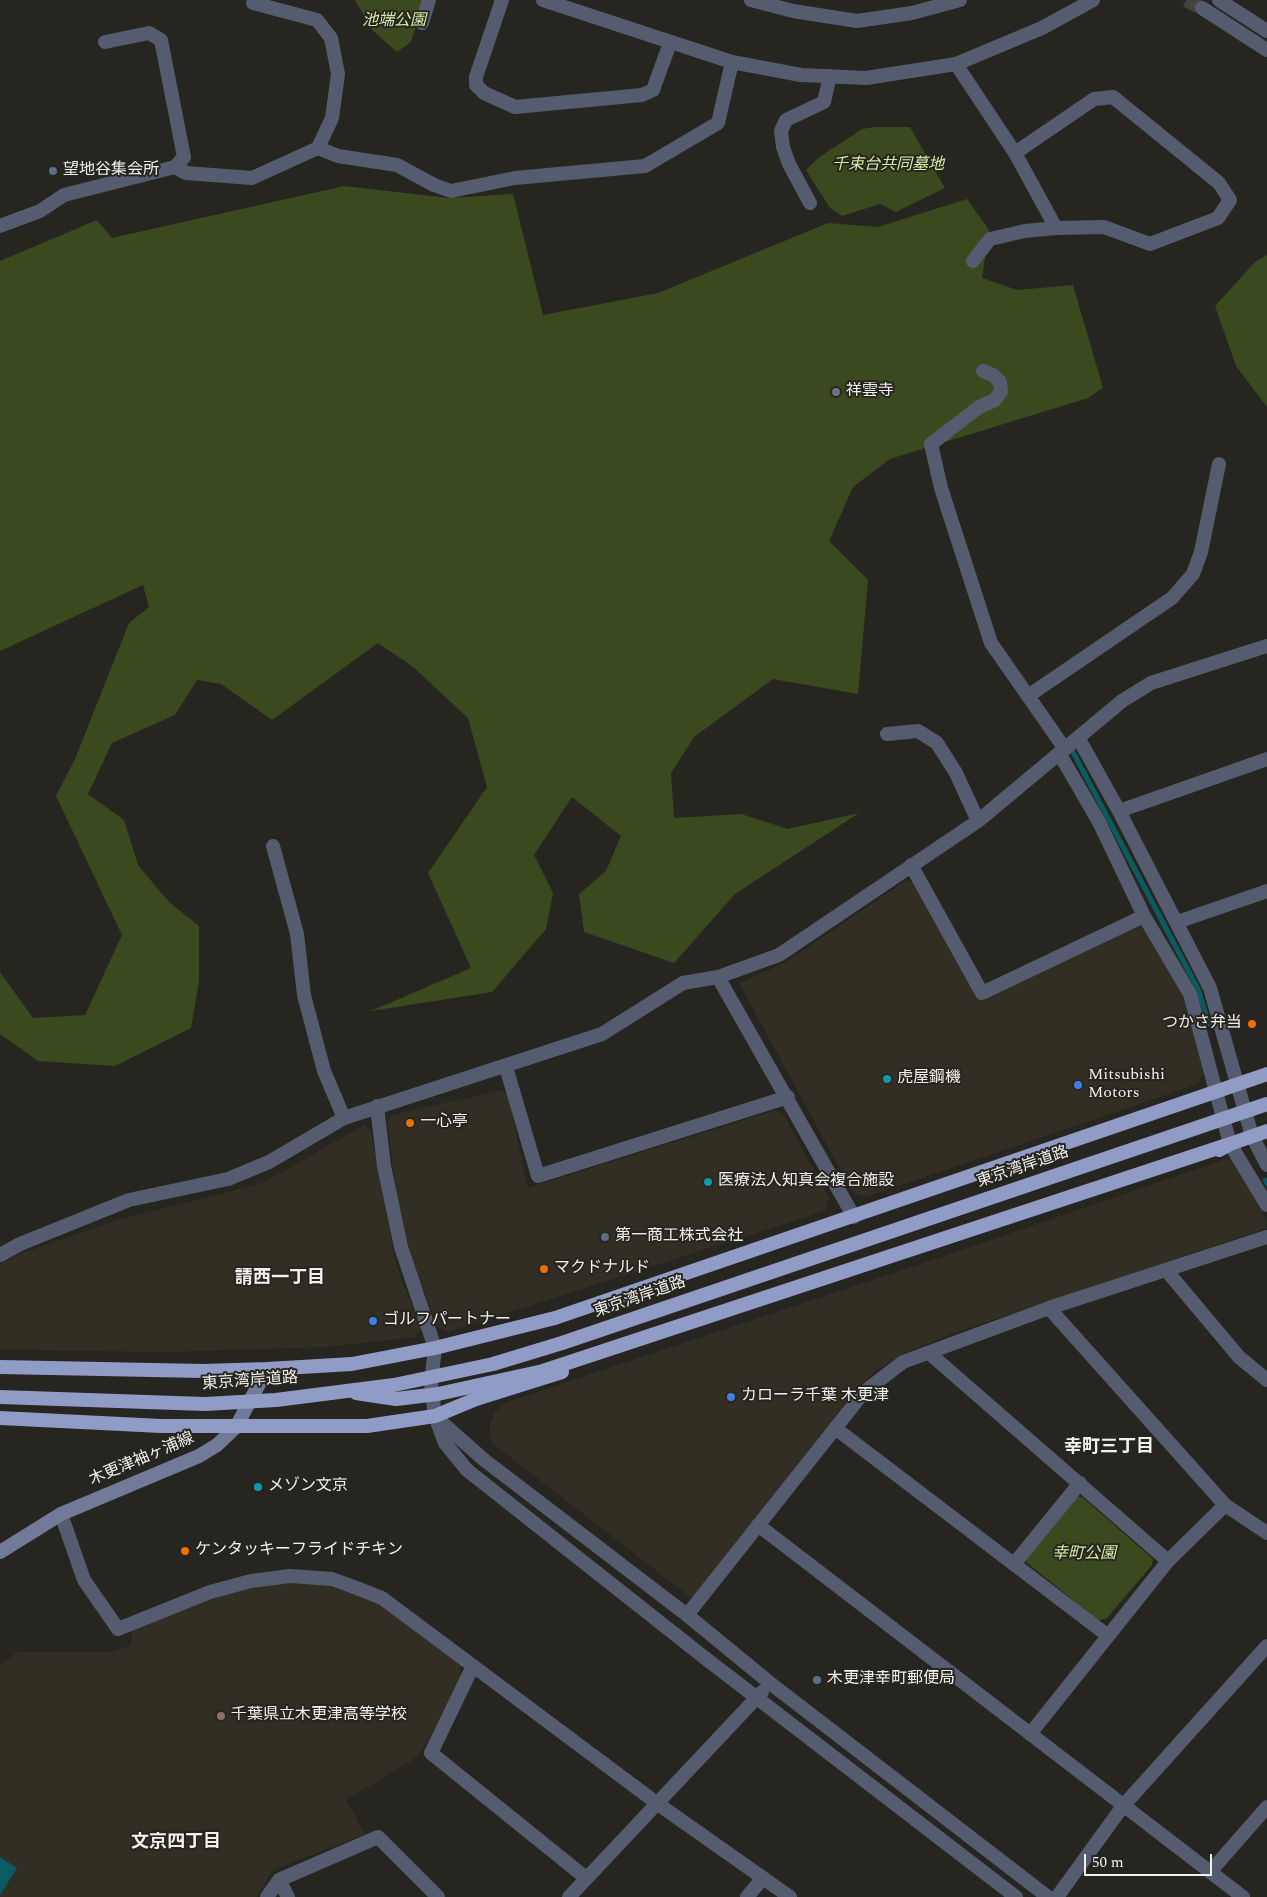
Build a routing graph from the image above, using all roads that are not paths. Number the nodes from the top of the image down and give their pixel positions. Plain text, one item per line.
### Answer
1 (429, 0) edge
2 (502, 0) edge
3 (542, 0) edge
4 (751, 0) edge
5 (959, 0) edge
6 (1093, 0) edge
7 (1218, 0) edge
8 (253, 3) dead end
9 (579, 6) edge
10 (1202, 8) tunnel mouth
11 (422, 23) dead end
12 (1267, 31) edge
13 (105, 42) dead end
14 (670, 43) junction
15 (1267, 50) edge
16 (732, 62) junction
17 (956, 64) junction
18 (830, 76) junction
19 (318, 148) junction
20 (1015, 153) junction
21 (175, 167) junction
22 (810, 203) dead end
23 (0, 226) edge
24 (1056, 228) junction
25 (973, 261) dead end
26 (983, 371) dead end
27 (1219, 464) dead end
28 (1267, 646) edge
29 (1028, 696) junction
30 (887, 734) dead end
31 (1079, 739) junction
32 (1062, 751) junction
33 (1267, 759) edge
34 (1120, 811) junction
35 (978, 821) junction
36 (273, 846) dead end
37 (911, 865) junction
38 (1267, 891) edge
39 (1144, 916) junction
40 (1177, 922) junction
41 (718, 977) junction
42 (506, 1067) junction
43 (1267, 1074) edge
44 (1237, 1085) junction
45 (1217, 1092) junction
46 (788, 1097) junction
47 (1267, 1104) edge
48 (376, 1106) junction
49 (344, 1118) junction
50 (1267, 1131) edge
51 (1252, 1136) junction
52 (1230, 1144) junction
53 (1267, 1165) edge
54 (1267, 1206) edge
55 (854, 1217) junction
56 (1267, 1237) edge
57 (0, 1255) edge
58 (1166, 1270) junction
59 (1049, 1308) junction
60 (435, 1348) junction
61 (929, 1353) junction
62 (0, 1367) edge
63 (267, 1369) junction
64 (1267, 1380) edge
65 (346, 1391) junction
66 (0, 1397) edge
67 (436, 1416) junction
68 (0, 1418) edge
69 (236, 1427) junction
70 (835, 1428) junction
71 (1080, 1483) junction
72 (1225, 1505) junction
73 (61, 1514) junction
74 (758, 1526) junction
75 (1267, 1533) edge
76 (0, 1552) edge
77 (1168, 1561) junction
78 (1014, 1564) junction
79 (687, 1615) junction
80 (1107, 1636) junction
81 (1267, 1646) edge
82 (473, 1666) junction
83 (770, 1683) junction
84 (756, 1698) junction
85 (1030, 1734) junction
86 (658, 1804) junction
87 (1123, 1806) junction
88 (1267, 1807) edge
89 (1210, 1872) junction
90 (586, 1878) junction
91 (763, 1878) junction
92 (279, 1880) junction
93 (267, 1897) edge
94 (288, 1897) edge
95 (438, 1897) edge
96 (569, 1897) edge
97 (747, 1897) edge
98 (790, 1897) edge
99 (1016, 1897) edge
100 (1048, 1897) edge
101 (1057, 1897) edge
102 (1243, 1897) edge

1 - 11 street
2 - 14 street
3 - 9 street
4 - 5 street
6 - 17 street
7 - 12 street
8 - 19 street
9 - 14 street
10 - 15 street
13 - 21 street
14 - 16 street
16 - 18 street
16 - 19 street
17 - 18 street
17 - 20 street
18 - 22 street
19 - 21 street
20 - 24 street
20 - 24 street
21 - 23 street
24 - 25 street
26 - 29 street
27 - 29 street
28 - 31 street
29 - 32 street
30 - 35 street
31 - 32 street
31 - 34 street
32 - 35 street
32 - 39 street
33 - 34 street
34 - 40 street
35 - 37 street
36 - 49 street
37 - 39 street
37 - 41 street
38 - 40 street
39 - 45 street
40 - 44 street
41 - 42 street
41 - 46 street
42 - 46 street
42 - 48 street
43 - 44 highway, 東京湾岸道路
44 - 45 highway, 東京湾岸道路
44 - 51 street
45 - 52 street
45 - 55 highway, 東京湾岸道路
46 - 55 street
47 - 65 highway, 東京湾岸道路, bridge
48 - 49 street
48 - 60 street
49 - 57 street
50 - 51 highway
51 - 52 highway
51 - 53 street
52 - 54 street
52 - 65 highway, bridge
52 - 67 highway
55 - 60 highway, 東京湾岸道路
56 - 58 street
58 - 59 street
58 - 64 street
59 - 61 street
59 - 72 street
60 - 63 highway, 東京湾岸道路
60 - 67 street
61 - 70 street
61 - 71 street
62 - 63 highway, 東京湾岸道路
63 - 69 main road, 木更津袖ヶ浦線
65 - 66 highway, 東京湾岸道路, bridge
67 - 69 highway
67 - 79 street
67 - 84 street
68 - 69 highway
69 - 73 main road, 木更津袖ヶ浦線
70 - 74 street
70 - 78 street
71 - 77 street
71 - 78 street
72 - 75 street
72 - 77 street
73 - 76 main road, 木更津袖ヶ浦線
73 - 82 street
74 - 79 street
74 - 85 street
77 - 80 street
78 - 80 street
79 - 83 street
80 - 85 street
81 - 87 street
82 - 86 street
82 - 90 street
83 - 84 street
83 - 100 street
84 - 86 street
84 - 99 street
85 - 87 street
86 - 90 street
86 - 91 street
87 - 89 street
87 - 101 street
88 - 89 street
89 - 102 street
90 - 96 street
91 - 97 street
91 - 98 street
92 - 93 street
92 - 94 street
92 - 95 street

